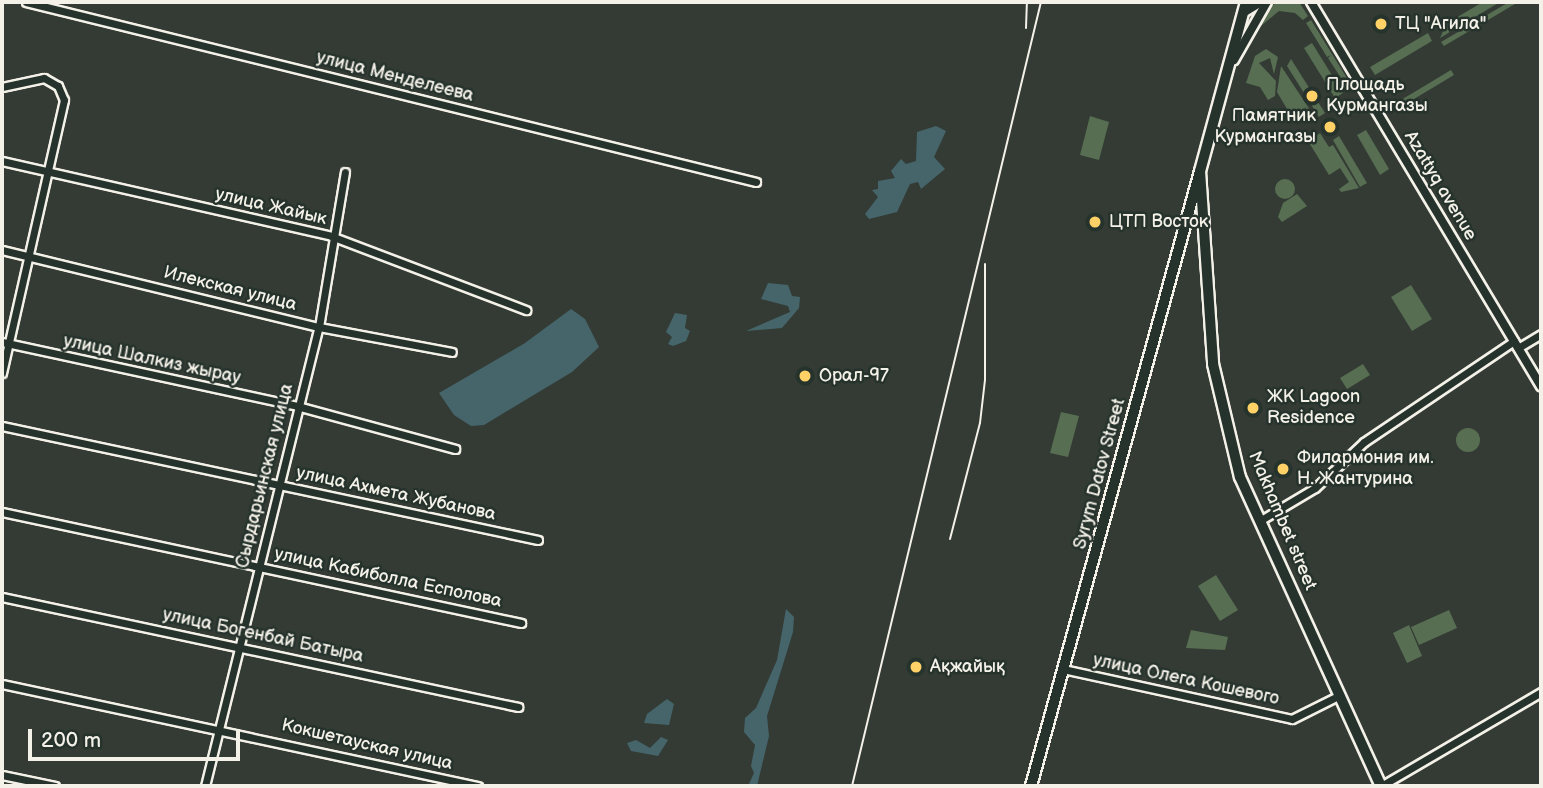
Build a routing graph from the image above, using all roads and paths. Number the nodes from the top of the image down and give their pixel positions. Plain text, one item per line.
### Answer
1 (26, 2) edge
2 (1246, 2) edge
3 (1261, 2) edge
4 (1267, 2) edge
5 (1311, 2) edge
6 (1243, 13) junction
7 (1225, 79) junction
8 (2, 87) edge
9 (2, 161) edge
10 (48, 170) junction
11 (1200, 171) junction
12 (345, 172) dead end
13 (756, 182) dead end
14 (334, 238) junction
15 (2, 250) edge
16 (28, 256) junction
17 (526, 310) dead end
18 (319, 327) junction
19 (1541, 334) edge
20 (5, 343) edge
21 (1516, 345) junction
22 (452, 352) dead end
23 (2, 373) edge
24 (1541, 386) edge
25 (297, 406) junction
26 (2, 426) edge
27 (455, 449) dead end
28 (280, 485) junction
29 (2, 512) edge
30 (1261, 520) junction
31 (538, 540) dead end
32 (259, 567) junction
33 (2, 597) edge
34 (521, 623) dead end
35 (238, 647) junction
36 (1063, 669) junction
37 (2, 684) edge
38 (1541, 692) edge
39 (1340, 695) junction
40 (518, 707) dead end
41 (219, 728) junction
42 (2, 775) edge
43 (55, 786) edge
44 (205, 786) edge
45 (478, 786) edge
46 (1031, 786) edge
47 (1381, 786) edge

1 - 13 street, улица Менделеева
2 - 6 main road, Makhambet street
3 - 6 street
4 - 7 street
5 - 21 street, Azattyq avenue
6 - 7 main road, Makhambet street
7 - 11 main road, Makhambet street
8 - 10 street
9 - 10 street, улица Жайык
10 - 14 street, улица Жайык
10 - 16 street
11 - 30 main road, Makhambet street
11 - 36 main road, Syrym Datov Street
12 - 14 street, Сырдарьинская улица
14 - 17 street, улица Жайык
14 - 18 street, Сырдарьинская улица
15 - 16 street, Илекская улица
16 - 18 street, Илекская улица
16 - 20 street
18 - 22 street, Илекская улица
18 - 25 street, Сырдарьинская улица
19 - 21 street
20 - 23 street
20 - 25 street, улица Шалкиз жырау
21 - 24 street, Azattyq avenue
21 - 30 street
25 - 27 street, улица Шалкиз жырау
25 - 28 street, Сырдарьинская улица
26 - 28 street, улица Ахмета Жубанова
28 - 31 street, улица Ахмета Жубанова
28 - 32 street, Сырдарьинская улица
29 - 32 street, улица Кабиболла Есполова
30 - 39 main road, Makhambet street
32 - 34 street, улица Кабиболла Есполова
32 - 35 street, Сырдарьинская улица
33 - 35 street, улица Богенбай Батыра
35 - 40 street, улица Богенбай Батыра
35 - 41 street, Сырдарьинская улица
36 - 39 street, улица Олега Кошевого
36 - 46 main road, Syrym Datov Street
37 - 41 street, Кокшетауская улица
38 - 47 street
39 - 47 main road, Makhambet street
41 - 44 street, Сырдарьинская улица
41 - 45 street, Кокшетауская улица
42 - 43 street

